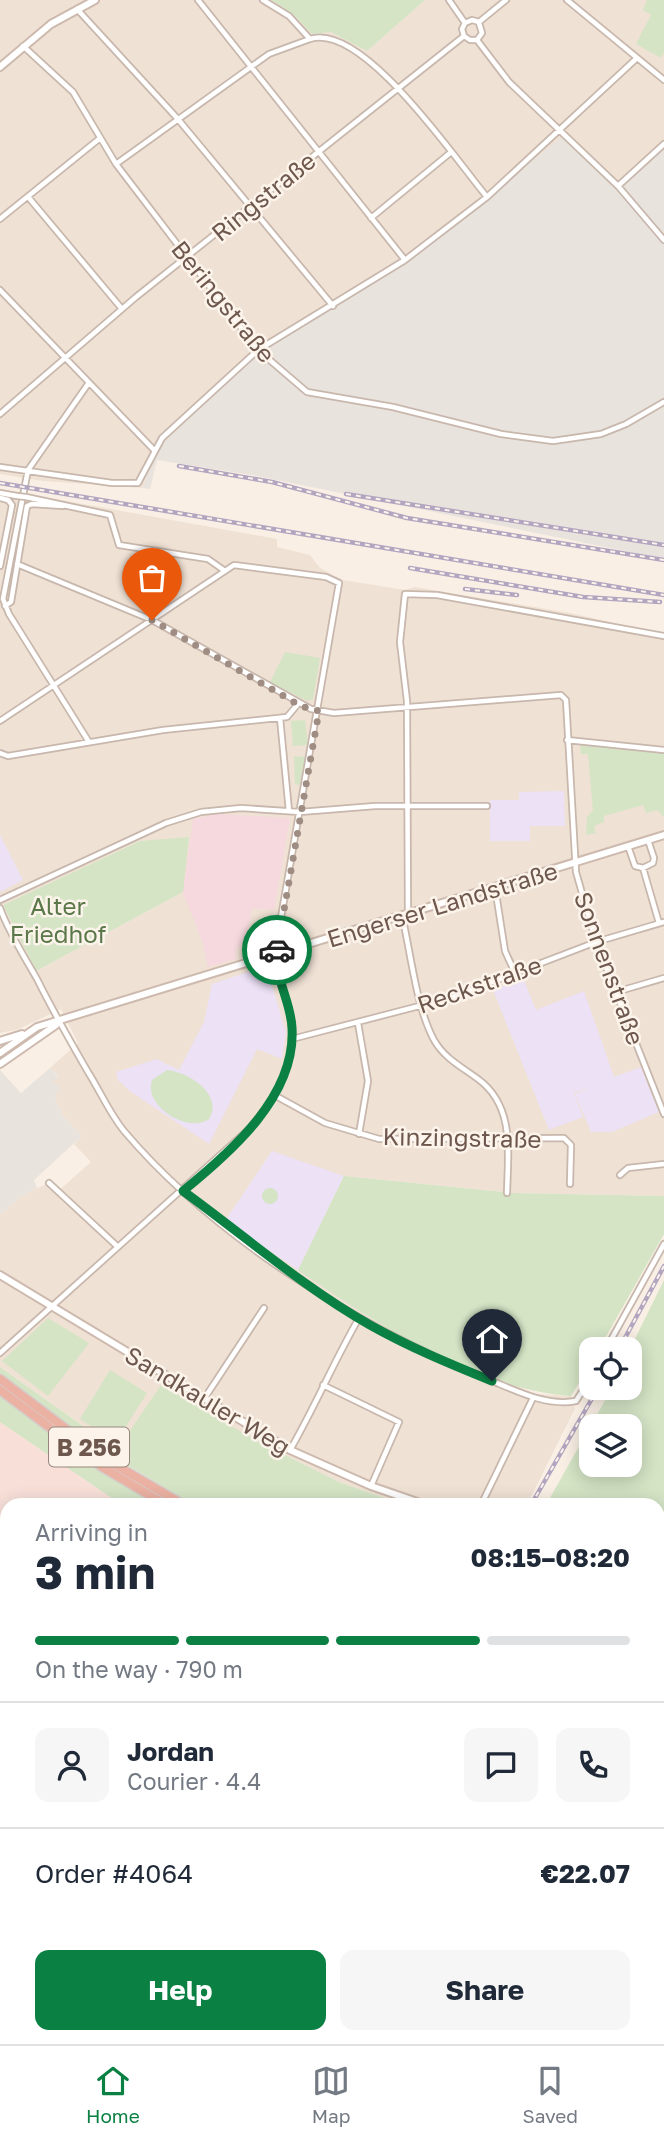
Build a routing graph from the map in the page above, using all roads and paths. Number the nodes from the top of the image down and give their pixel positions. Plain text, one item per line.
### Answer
1 (95, 0) edge
2 (198, 0) edge
3 (263, 0) edge
4 (449, 0) edge
5 (506, 0) edge
6 (567, 0) edge
7 (77, 9) junction
8 (479, 22) junction
9 (465, 23) junction
10 (464, 36) junction
11 (310, 39) junction
12 (477, 40) junction
13 (23, 46) junction
14 (637, 58) junction
15 (0, 67) edge
16 (250, 68) junction
17 (664, 79) edge
18 (398, 86) junction
19 (177, 118) junction
20 (563, 130) junction
21 (99, 139) junction
22 (664, 144) edge
23 (317, 153) junction
24 (450, 153) junction
25 (116, 164) junction
26 (618, 186) junction
27 (487, 197) junction
28 (29, 198) junction
29 (251, 208) junction
30 (371, 218) junction
31 (0, 219) edge
32 (664, 240) edge
33 (186, 257) junction
34 (405, 260) junction
35 (0, 290) edge
36 (334, 306) junction
37 (122, 309) junction
38 (258, 350) junction
39 (64, 357) junction
40 (88, 384) junction
41 (664, 402) edge
42 (0, 414) edge
43 (154, 450) junction
44 (0, 467) edge
45 (28, 470) junction
46 (0, 496) edge
47 (64, 506) junction
48 (17, 564) junction
49 (0, 566) edge
50 (225, 571) junction
51 (0, 575) edge
52 (7, 575) junction
53 (2, 605) edge
54 (152, 620) junction
55 (664, 636) edge
56 (55, 685) junction
57 (298, 704) junction
58 (407, 709) junction
59 (319, 711) junction
60 (280, 718) junction
61 (0, 722) edge
62 (567, 740) junction
63 (89, 742) junction
64 (664, 750) edge
65 (0, 753) edge
66 (407, 806) junction
67 (487, 806) dead end
68 (289, 811) junction
69 (300, 812) junction
70 (664, 835) edge
71 (648, 840) junction
72 (628, 846) junction
73 (576, 862) junction
74 (643, 867) junction
75 (495, 887) junction
76 (0, 900) edge
77 (0, 908) edge
78 (405, 915) junction
79 (2, 922) edge
80 (662, 922) edge
81 (596, 942) junction
82 (277, 955) junction
83 (515, 973) junction
84 (664, 978) edge
85 (616, 992) junction
86 (422, 1005) junction
87 (59, 1023) junction
88 (358, 1023) junction
89 (27, 1033) junction
90 (292, 1039) junction
91 (0, 1041) edge
92 (0, 1053) edge
93 (0, 1064) edge
94 (276, 1096) junction
95 (664, 1114) edge
96 (359, 1134) junction
97 (508, 1140) junction
98 (664, 1164) edge
99 (620, 1175) dead end
100 (49, 1183) dead end
101 (570, 1184) dead end
102 (183, 1191) junction
103 (507, 1193) dead end
104 (664, 1244) edge
105 (118, 1247) junction
106 (0, 1275) edge
107 (51, 1307) junction
108 (264, 1308) dead end
109 (359, 1318) junction
110 (613, 1337) edge
111 (0, 1353) edge
112 (0, 1379) edge
113 (323, 1385) junction
114 (0, 1390) edge
115 (579, 1396) edge
116 (533, 1398) junction
117 (203, 1400) junction
118 (290, 1450) junction
119 (371, 1486) junction
120 (154, 1498) edge
121 (172, 1498) edge
122 (406, 1498) edge
123 (484, 1498) edge

1 - 7 main road
2 - 16 street
3 - 11 street
4 - 9 street
5 - 8 street
6 - 14 street
7 - 13 main road
7 - 19 street
8 - 9 street
8 - 12 street
9 - 10 street
10 - 12 street
10 - 18 street, Ringstraße
11 - 16 street
11 - 18 street
12 - 20 street
13 - 15 main road
13 - 21 street, Beringstraße
14 - 17 street
14 - 20 street
16 - 19 street
16 - 23 street
18 - 23 street, Ringstraße
18 - 24 street
19 - 25 street
19 - 29 street
20 - 26 street
20 - 27 street
21 - 25 street, Beringstraße
21 - 28 street
22 - 26 street
23 - 29 street, Ringstraße
23 - 30 street
24 - 27 street
24 - 30 street
25 - 33 street, Beringstraße
26 - 32 street
27 - 34 street
28 - 31 street
28 - 37 street
29 - 33 street, Ringstraße
29 - 36 street
30 - 34 street
33 - 37 street, Ringstraße
33 - 38 street, Beringstraße
34 - 36 street
35 - 39 street
36 - 38 street
37 - 39 street, Ringstraße
38 - 41 street, Beringstraße
38 - 43 street
39 - 40 street
39 - 42 street, Ringstraße
40 - 43 street
40 - 45 street
43 - 45 street
44 - 45 street
45 - 52 street
46 - 47 street, bridge
46 - 49 street
47 - 48 street
47 - 50 street
48 - 53 street
48 - 54 street
50 - 54 street
50 - 59 street
51 - 52 street
52 - 53 street
53 - 56 street
54 - 56 street
54 - 57 street
55 - 58 street
56 - 61 street
56 - 63 street
57 - 59 street
57 - 60 street
58 - 59 street
58 - 62 street, Sonnenstraße
58 - 66 street
59 - 69 street
60 - 63 street
60 - 68 street
62 - 64 street
62 - 73 street, Sonnenstraße
63 - 65 street
66 - 67 street
66 - 69 street
66 - 78 street
68 - 69 street
68 - 76 street
69 - 82 street
70 - 71 main road, Engerser Landstraße
71 - 72 main road, Engerser Landstraße
71 - 74 street
72 - 73 main road, Engerser Landstraße
72 - 74 street
73 - 75 main road, Engerser Landstraße
73 - 81 street, Sonnenstraße
74 - 80 street
75 - 78 main road, Engerser Landstraße
75 - 83 street
77 - 79 street
78 - 82 main road, Engerser Landstraße
78 - 86 street
79 - 87 street
80 - 81 street, Reckstraße
81 - 83 street, Reckstraße
81 - 85 street, Sonnenstraße
82 - 87 main road, Engerser Landstraße
82 - 90 street
83 - 86 street, Reckstraße
84 - 85 street
85 - 95 street, Sonnenstraße
86 - 88 street, Reckstraße
86 - 97 street
87 - 89 main road, Engerser Landstraße
87 - 93 main road, Engerser Landstraße
87 - 102 street
88 - 90 street, Reckstraße
88 - 96 street
89 - 91 main road
89 - 92 main road, Engerser Landstraße
90 - 94 street
94 - 96 street, Kinzingstraße
94 - 102 street
96 - 97 street, Kinzingstraße
97 - 101 street, Kinzingstraße
97 - 103 street
98 - 99 street
100 - 105 street
102 - 105 street
102 - 109 street
104 - 110 street
105 - 107 street
106 - 107 main road, Sandkauler Weg
107 - 111 street
107 - 117 main road, Sandkauler Weg
108 - 117 street
109 - 113 street
109 - 116 street
112 - 121 highway, B 256
113 - 118 street
113 - 119 street
114 - 120 highway, B 256
115 - 116 street
116 - 123 street
117 - 118 main road, Sandkauler Weg
118 - 119 main road, Sandkauler Weg
119 - 122 main road, Sandkauler Weg

